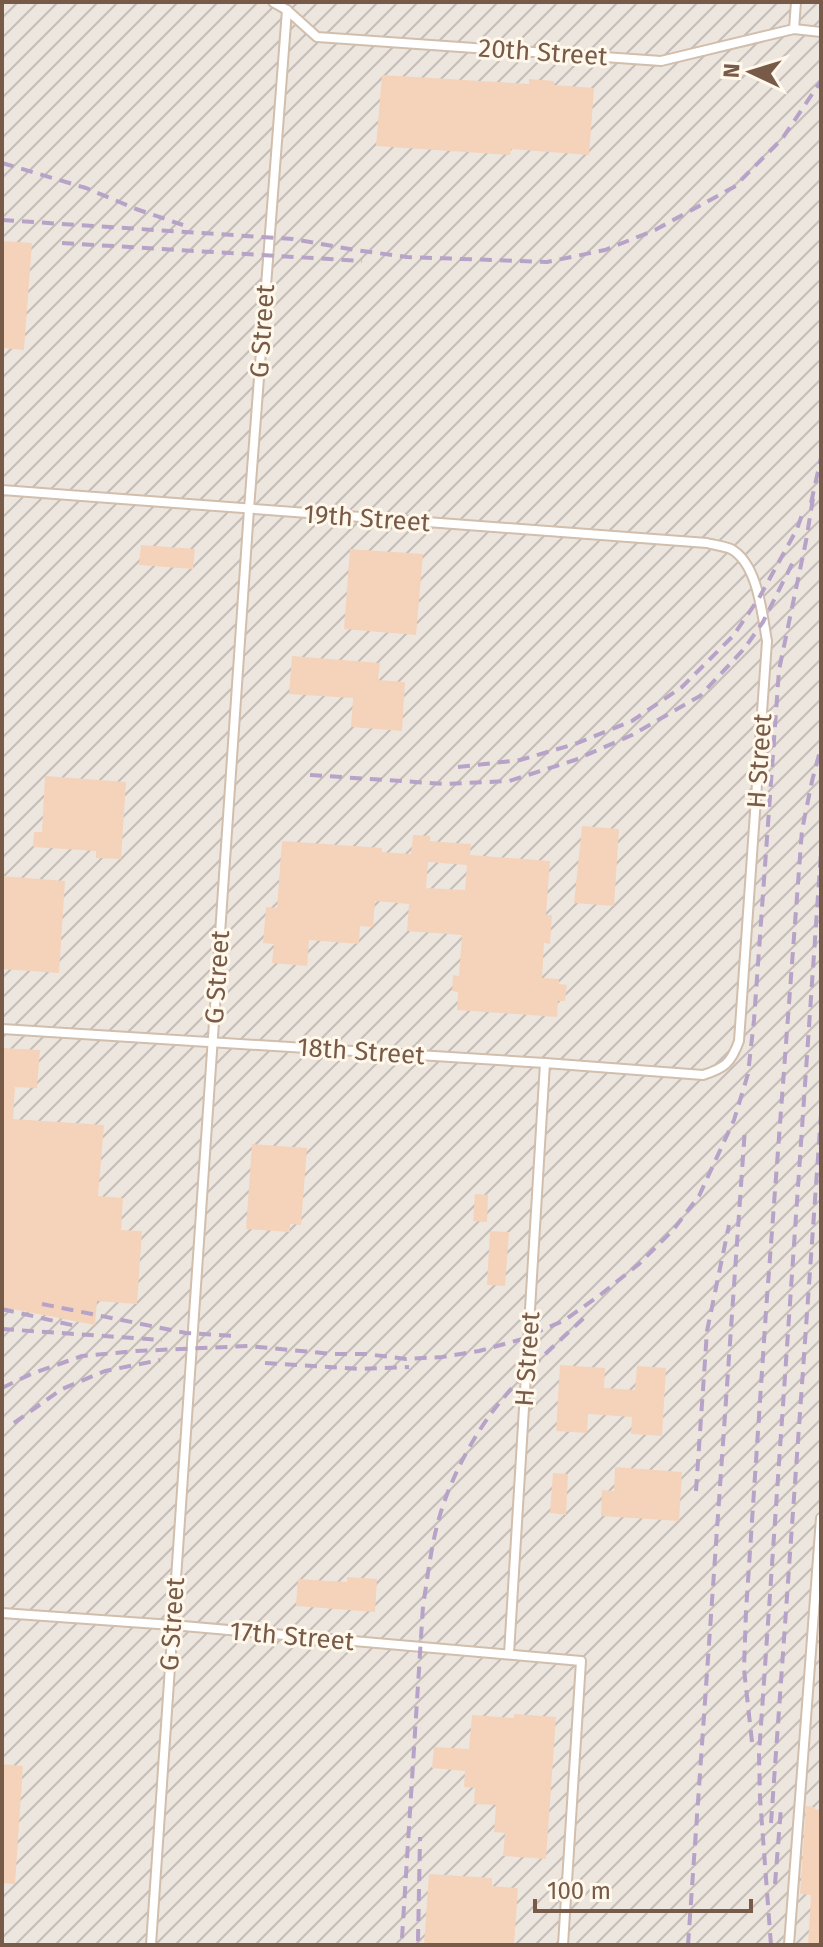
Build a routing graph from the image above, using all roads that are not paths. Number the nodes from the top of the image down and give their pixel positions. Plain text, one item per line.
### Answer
1 (273, 2) edge
2 (796, 2) edge
3 (287, 10) junction
4 (794, 29) junction
5 (821, 32) edge
6 (2, 490) edge
7 (249, 509) junction
8 (732, 550) joint
9 (2, 1029) edge
10 (213, 1042) junction
11 (545, 1063) junction
12 (720, 1070) joint
13 (821, 1518) edge
14 (2, 1613) edge
15 (172, 1625) junction
16 (509, 1654) junction
17 (151, 1945) edge
18 (563, 1945) edge
19 (789, 1945) edge

1 - 3 lane, 20th Street
2 - 4 lane
3 - 4 lane, 20th Street
3 - 7 lane, G Street
4 - 5 lane, 20th Street
6 - 7 lane, 19th Street
7 - 8 lane, 19th Street
7 - 10 lane, G Street
8 - 12 lane, H Street
9 - 10 lane, 18th Street
10 - 11 lane, 18th Street
10 - 15 lane, G Street
11 - 12 lane, 18th Street
11 - 16 lane, H Street
13 - 19 lane
14 - 15 lane, 17th Street
15 - 16 lane, 17th Street
15 - 17 lane, G Street
16 - 18 lane, 17th Street

